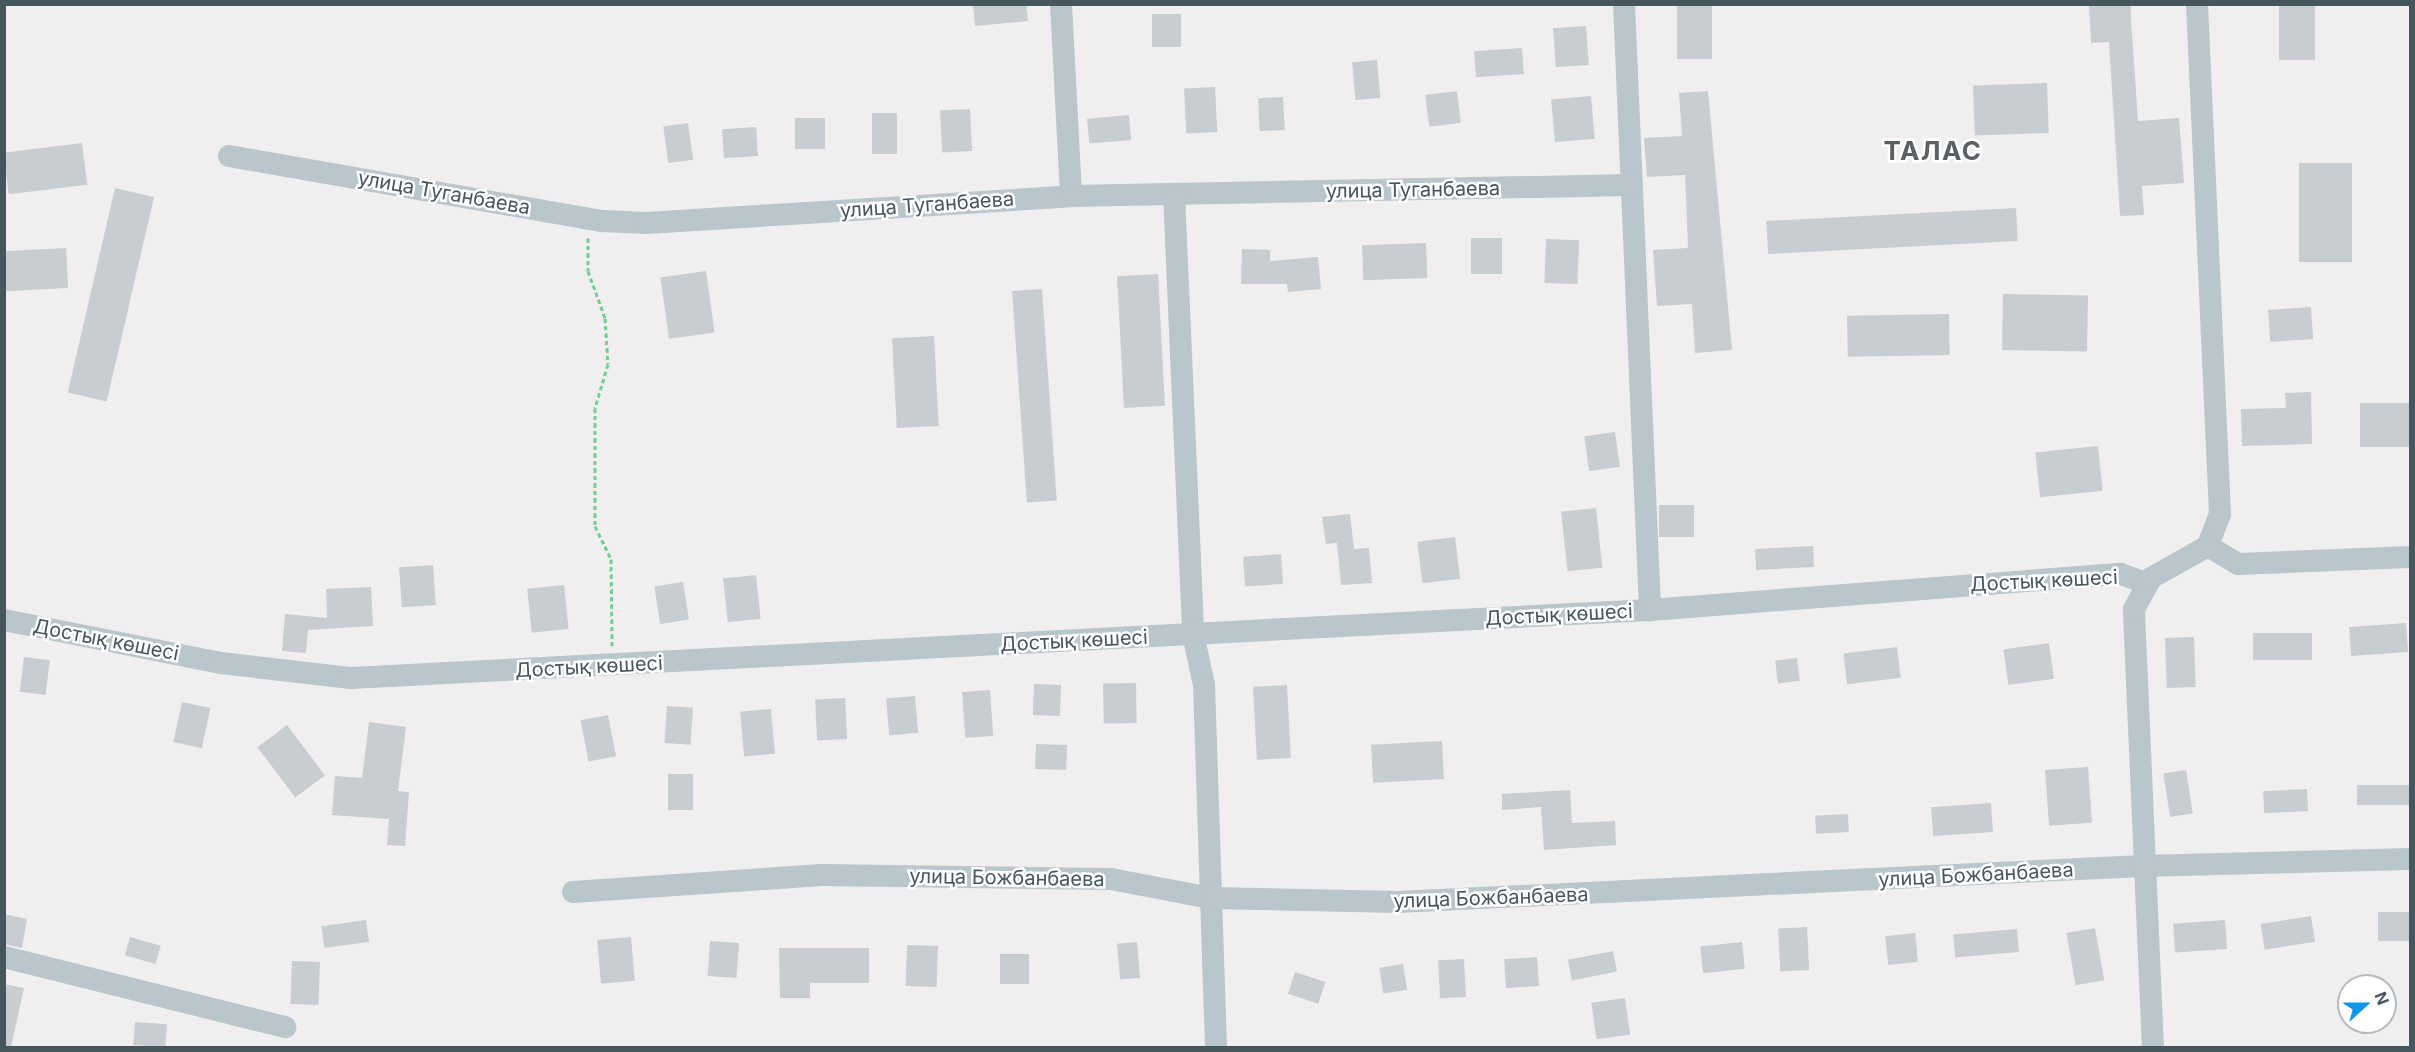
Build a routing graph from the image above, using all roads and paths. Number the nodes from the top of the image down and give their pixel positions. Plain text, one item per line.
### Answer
1 (1060, 4) edge
2 (1624, 4) edge
3 (2197, 4) edge
4 (229, 156) dead end
5 (1632, 185) junction
6 (1174, 194) junction
7 (1071, 196) junction
8 (589, 218) junction
9 (2208, 546) junction
10 (2410, 557) edge
11 (2146, 583) junction
12 (1650, 610) junction
13 (4, 620) edge
14 (1193, 634) junction
15 (612, 666) junction
16 (2410, 859) edge
17 (2142, 866) junction
18 (573, 892) dead end
19 (1211, 898) junction
20 (4, 957) edge
21 (285, 1027) dead end
22 (1216, 1047) edge
23 (2153, 1047) edge

1 - 7 street
2 - 5 street
3 - 9 street
4 - 8 street, улица Туганбаева
5 - 6 street, улица Туганбаева
5 - 12 street
6 - 7 street, улица Туганбаева
6 - 14 street
7 - 8 street, улица Туганбаева
8 - 15 path
9 - 10 street
9 - 11 street
11 - 12 street, Достық көшесі
11 - 17 street
12 - 14 street, Достық көшесі
13 - 15 street, Достық көшесі
14 - 15 street, Достық көшесі
14 - 19 street
16 - 17 street, улица Божбанбаева
17 - 19 street, улица Божбанбаева
17 - 23 street
18 - 19 street, улица Божбанбаева
19 - 22 street
20 - 21 street

